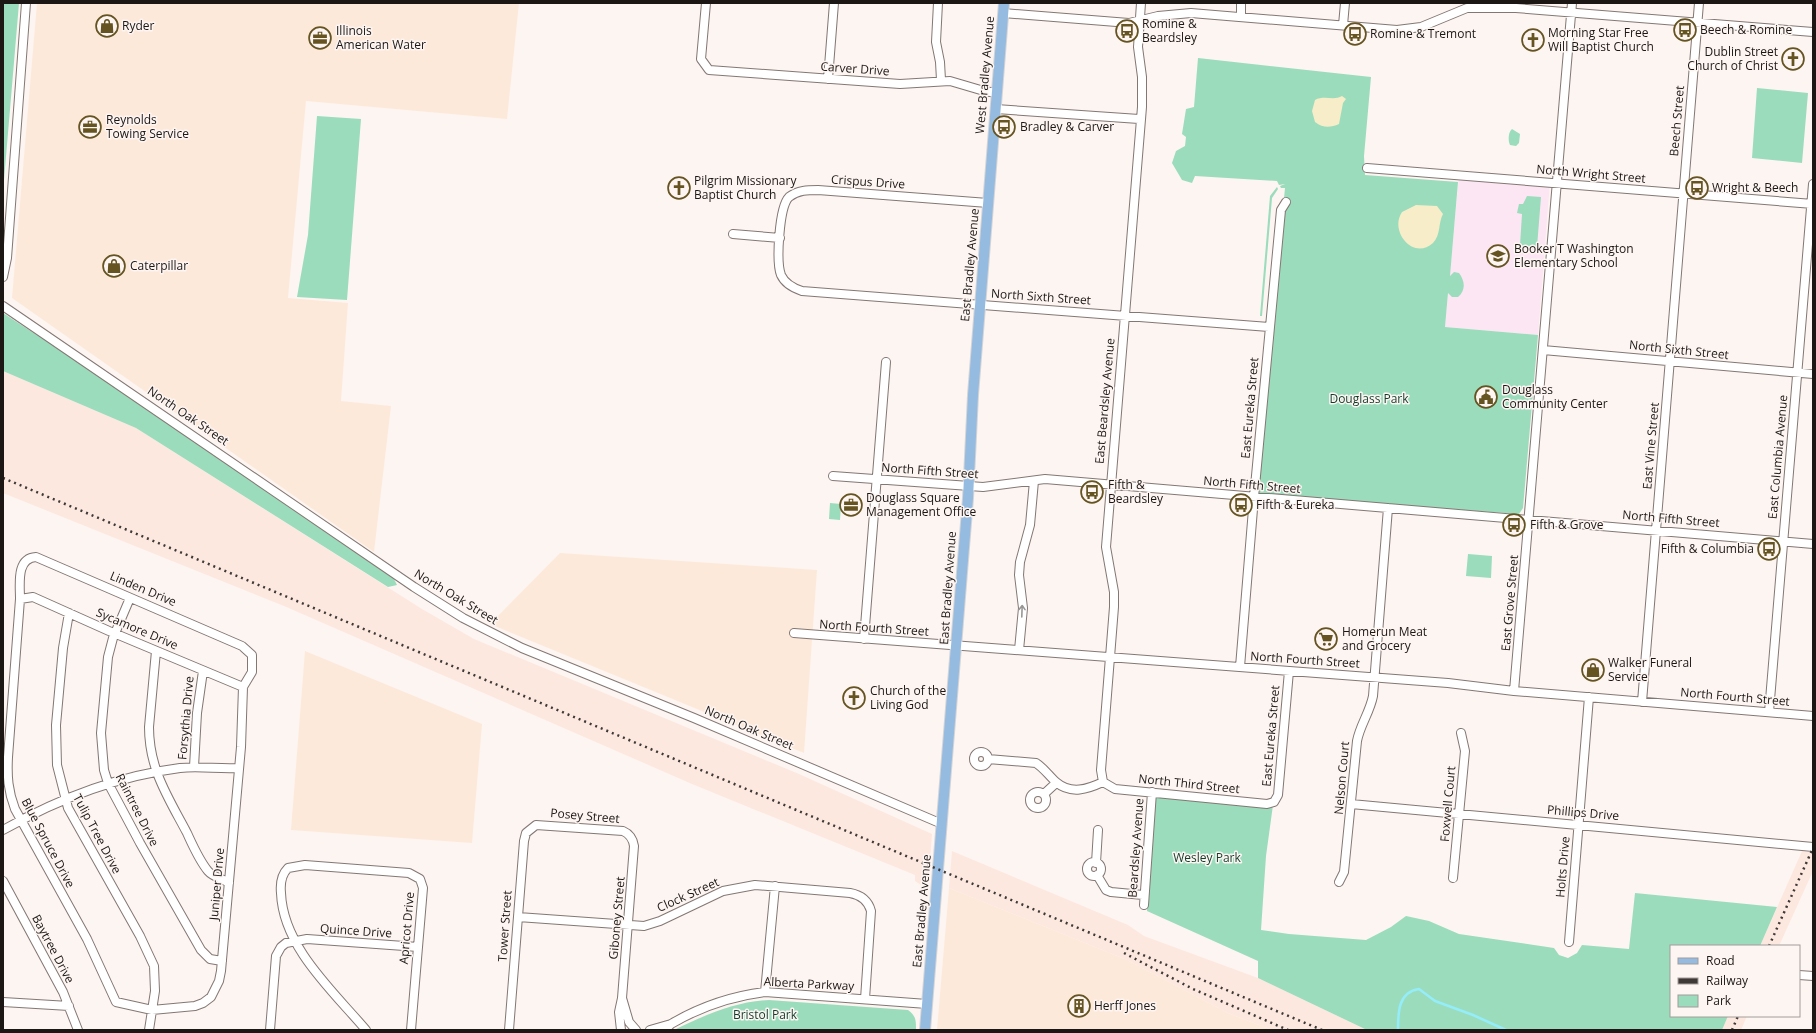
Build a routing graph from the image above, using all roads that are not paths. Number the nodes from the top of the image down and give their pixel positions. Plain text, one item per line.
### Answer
1 (26, 3) edge
2 (706, 3) edge
3 (834, 3) edge
4 (938, 3) edge
5 (1141, 3) edge
6 (1242, 3) edge
7 (1344, 3) edge
8 (1572, 3) edge
9 (1699, 3) edge
10 (1462, 6) edge
11 (1003, 8) edge
12 (1571, 12) junction
13 (1241, 17) junction
14 (1140, 20) junction
15 (1697, 22) junction
16 (1343, 25) junction
17 (1813, 32) edge
18 (828, 79) junction
19 (941, 80) junction
20 (997, 93) junction
21 (996, 109) junction
22 (1139, 119) junction
23 (992, 148) joint
24 (1367, 168) dead end
25 (1556, 183) junction
26 (1813, 184) edge
27 (1683, 193) junction
28 (1286, 202) dead end
29 (988, 203) junction
30 (1812, 204) edge
31 (733, 234) dead end
32 (780, 238) junction
33 (3, 277) edge
34 (980, 304) junction
35 (3, 306) edge
36 (1124, 315) junction
37 (1269, 327) junction
38 (1542, 350) junction
39 (1670, 361) junction
40 (886, 362) dead end
41 (1797, 372) junction
42 (1813, 374) edge
43 (833, 476) dead end
44 (877, 479) junction
45 (1034, 482) junction
46 (1110, 485) junction
47 (969, 486) junction
48 (1254, 497) junction
49 (1388, 508) junction
50 (1528, 519) junction
51 (1656, 530) junction
52 (1783, 542) junction
53 (1813, 544) edge
54 (130, 598) junction
55 (20, 599) junction
56 (68, 613) junction
57 (794, 633) dead end
58 (116, 634) junction
59 (864, 639) junction
60 (957, 646) junction
61 (1019, 650) junction
62 (156, 651) junction
63 (1110, 657) junction
64 (1240, 667) junction
65 (203, 671) junction
66 (1289, 671) junction
67 (1375, 677) junction
68 (243, 687) junction
69 (1514, 691) junction
70 (1589, 697) junction
71 (1642, 702) junction
72 (1769, 712) junction
73 (1813, 716) edge
74 (1461, 733) dead end
75 (988, 759) dead end
76 (194, 767) junction
77 (238, 768) junction
78 (156, 772) junction
79 (1103, 782) junction
80 (108, 783) junction
81 (1056, 783) junction
82 (1152, 792) junction
83 (1044, 794) dead end
84 (64, 800) junction
85 (1274, 802) joint
86 (1351, 804) junction
87 (1459, 813) junction
88 (22, 821) junction
89 (942, 824) junction
90 (1578, 825) junction
91 (531, 827) joint
92 (3, 830) edge
93 (1098, 830) dead end
94 (633, 840) joint
95 (1813, 847) edge
96 (1452, 878) dead end
97 (3, 881) edge
98 (1339, 882) dead end
99 (229, 883) junction
100 (775, 886) junction
101 (1143, 895) junction
102 (1144, 905) dead end
103 (518, 917) junction
104 (628, 926) junction
105 (294, 941) junction
106 (1569, 942) dead end
107 (418, 948) junction
108 (222, 961) junction
109 (1800, 975) edge
110 (1813, 976) edge
111 (765, 992) junction
112 (622, 998) junction
113 (865, 999) junction
114 (3, 1002) edge
115 (927, 1004) junction
116 (69, 1006) junction
117 (152, 1010) junction
118 (671, 1024) junction
119 (78, 1030) edge
120 (149, 1030) edge
121 (270, 1030) edge
122 (366, 1030) edge
123 (411, 1030) edge
124 (509, 1030) edge
125 (621, 1030) edge
126 (636, 1030) edge
127 (650, 1030) edge
128 (665, 1030) edge
129 (925, 1030) edge

1 - 33 street
2 - 18 street, Carver Drive
3 - 18 street
4 - 19 street
5 - 14 street, East Beardsley Avenue
6 - 13 street
7 - 16 street
8 - 12 street, East Grove Street
9 - 15 street, Beech Street
10 - 12 street
10 - 16 street
11 - 14 street
11 - 20 main road, West Bradley Avenue
12 - 15 street
12 - 25 street, East Grove Street
13 - 14 street
13 - 16 street
14 - 22 street, East Beardsley Avenue
15 - 17 street
15 - 27 street, Beech Street
18 - 19 street, Carver Drive
19 - 20 street, Carver Drive
20 - 21 main road, West Bradley Avenue
21 - 22 street
21 - 23 main road, West Bradley Avenue
22 - 36 street, East Beardsley Avenue
23 - 29 main road, East Bradley Avenue
24 - 25 street, North Wright Street
25 - 27 street, North Wright Street
25 - 38 street, East Grove Street
26 - 30 street, East Columbia Avenue
27 - 30 street, North Wright Street
27 - 39 street, East Vine Street
28 - 37 street, East Eureka Street
29 - 32 street, Crispus Drive
29 - 34 main road, East Bradley Avenue
30 - 41 street, East Columbia Avenue
31 - 32 street
32 - 34 street, North Sixth Street
34 - 36 street, North Sixth Street
34 - 47 main road, East Bradley Avenue
35 - 89 street, North Oak Street
36 - 37 street, North Sixth Street
36 - 46 street, East Beardsley Avenue
37 - 48 street, East Eureka Street
38 - 39 street, North Sixth Street
38 - 50 street, East Grove Street
39 - 41 street, North Sixth Street
39 - 51 street, East Vine Street
40 - 44 street
41 - 42 street, North Sixth Street
41 - 52 street, East Columbia Avenue
43 - 44 street, North Fifth Street
44 - 47 street, North Fifth Street
44 - 59 street
45 - 46 street, North Fifth Street
45 - 47 street, North Fifth Street
61 -> 45 street
46 - 48 street, North Fifth Street
46 - 63 street, East Beardsley Avenue
47 - 60 main road, East Bradley Avenue
48 - 49 street, North Fifth Street
48 - 64 street, East Eureka Street
49 - 50 street, North Fifth Street
49 - 67 street, Nelson Court
50 - 51 street, North Fifth Street
50 - 69 street, East Grove Street
51 - 52 street, North Fifth Street
51 - 71 street, East Vine Street
52 - 53 street, North Fifth Street
52 - 72 street, East Columbia Avenue
54 - 55 street, Linden Drive
54 - 58 street, Raintree Drive
54 - 68 street, Linden Drive
55 - 56 street, Sycamore Drive
55 - 88 street, Blue Spruce Drive
56 - 58 street, Sycamore Drive
56 - 84 street, Tulip Tree Drive
57 - 59 street, North Fourth Street
58 - 62 street, Sycamore Drive
58 - 80 street, Raintree Drive
59 - 60 street, North Fourth Street
60 - 61 street, North Fourth Street
60 - 89 main road, East Bradley Avenue
61 - 63 street, North Fourth Street
62 - 65 street, Sycamore Drive
62 - 78 street
63 - 64 street, North Fourth Street
63 - 79 street, East Beardsley Avenue
64 - 66 street, North Fourth Street
65 - 68 street, Sycamore Drive
65 - 76 street, Forsythia Drive
66 - 67 street, North Fourth Street
66 - 85 street, East Eureka Street
67 - 69 street, North Fourth Street
67 - 86 street, Nelson Court
68 - 77 street, Juniper Drive
69 - 70 street, North Fourth Street
70 - 71 street, North Fourth Street
70 - 90 street, Holts Drive
71 - 72 street, North Fourth Street
72 - 73 street, North Fourth Street
74 - 87 street, Foxwell Court
75 - 81 street
76 - 77 street
76 - 78 street
77 - 99 street, Juniper Drive
78 - 80 street
78 - 99 street
79 - 81 street
79 - 82 street, North Third Street
80 - 84 street
80 - 108 street, Raintree Drive
81 - 83 street
82 - 85 street, North Third Street
82 - 101 street, Beardsley Avenue
84 - 88 street
84 - 117 street, Tulip Tree Drive
86 - 87 street, Phillips Drive
86 - 98 street, Nelson Court
87 - 90 street, Phillips Drive
87 - 96 street, Foxwell Court
88 - 92 street
88 - 117 street, Blue Spruce Drive
89 - 115 main road, East Bradley Avenue
90 - 95 street, Phillips Drive
90 - 106 street, Holts Drive
91 - 94 street, Posey Street
91 - 103 street, Tower Street
93 - 101 street
94 - 104 street, Giboney Street
97 - 116 street, Baytree Drive
99 - 108 street, Juniper Drive
100 - 104 street, Clock Street
100 - 111 street
100 - 113 street, Clock Street
101 - 102 street, Beardsley Avenue
103 - 104 street, Clock Street
103 - 124 street, Tower Street
104 - 112 street, Giboney Street
105 - 107 street, Quince Drive
105 - 107 street, Apricot Drive
105 - 121 street
105 - 122 street
107 - 123 street, Apricot Drive
108 - 117 street, Juniper Drive
109 - 110 street
111 - 113 street, Alberta Parkway
111 - 118 street, Alberta Parkway
112 - 125 street, Giboney Street
112 - 126 street, Giboney Street
113 - 115 street, Alberta Parkway
114 - 116 street
115 - 129 main road, East Bradley Avenue
116 - 119 street, Baytree Drive
117 - 120 street
118 - 127 street, Alberta Parkway
118 - 128 street, Alberta Parkway

